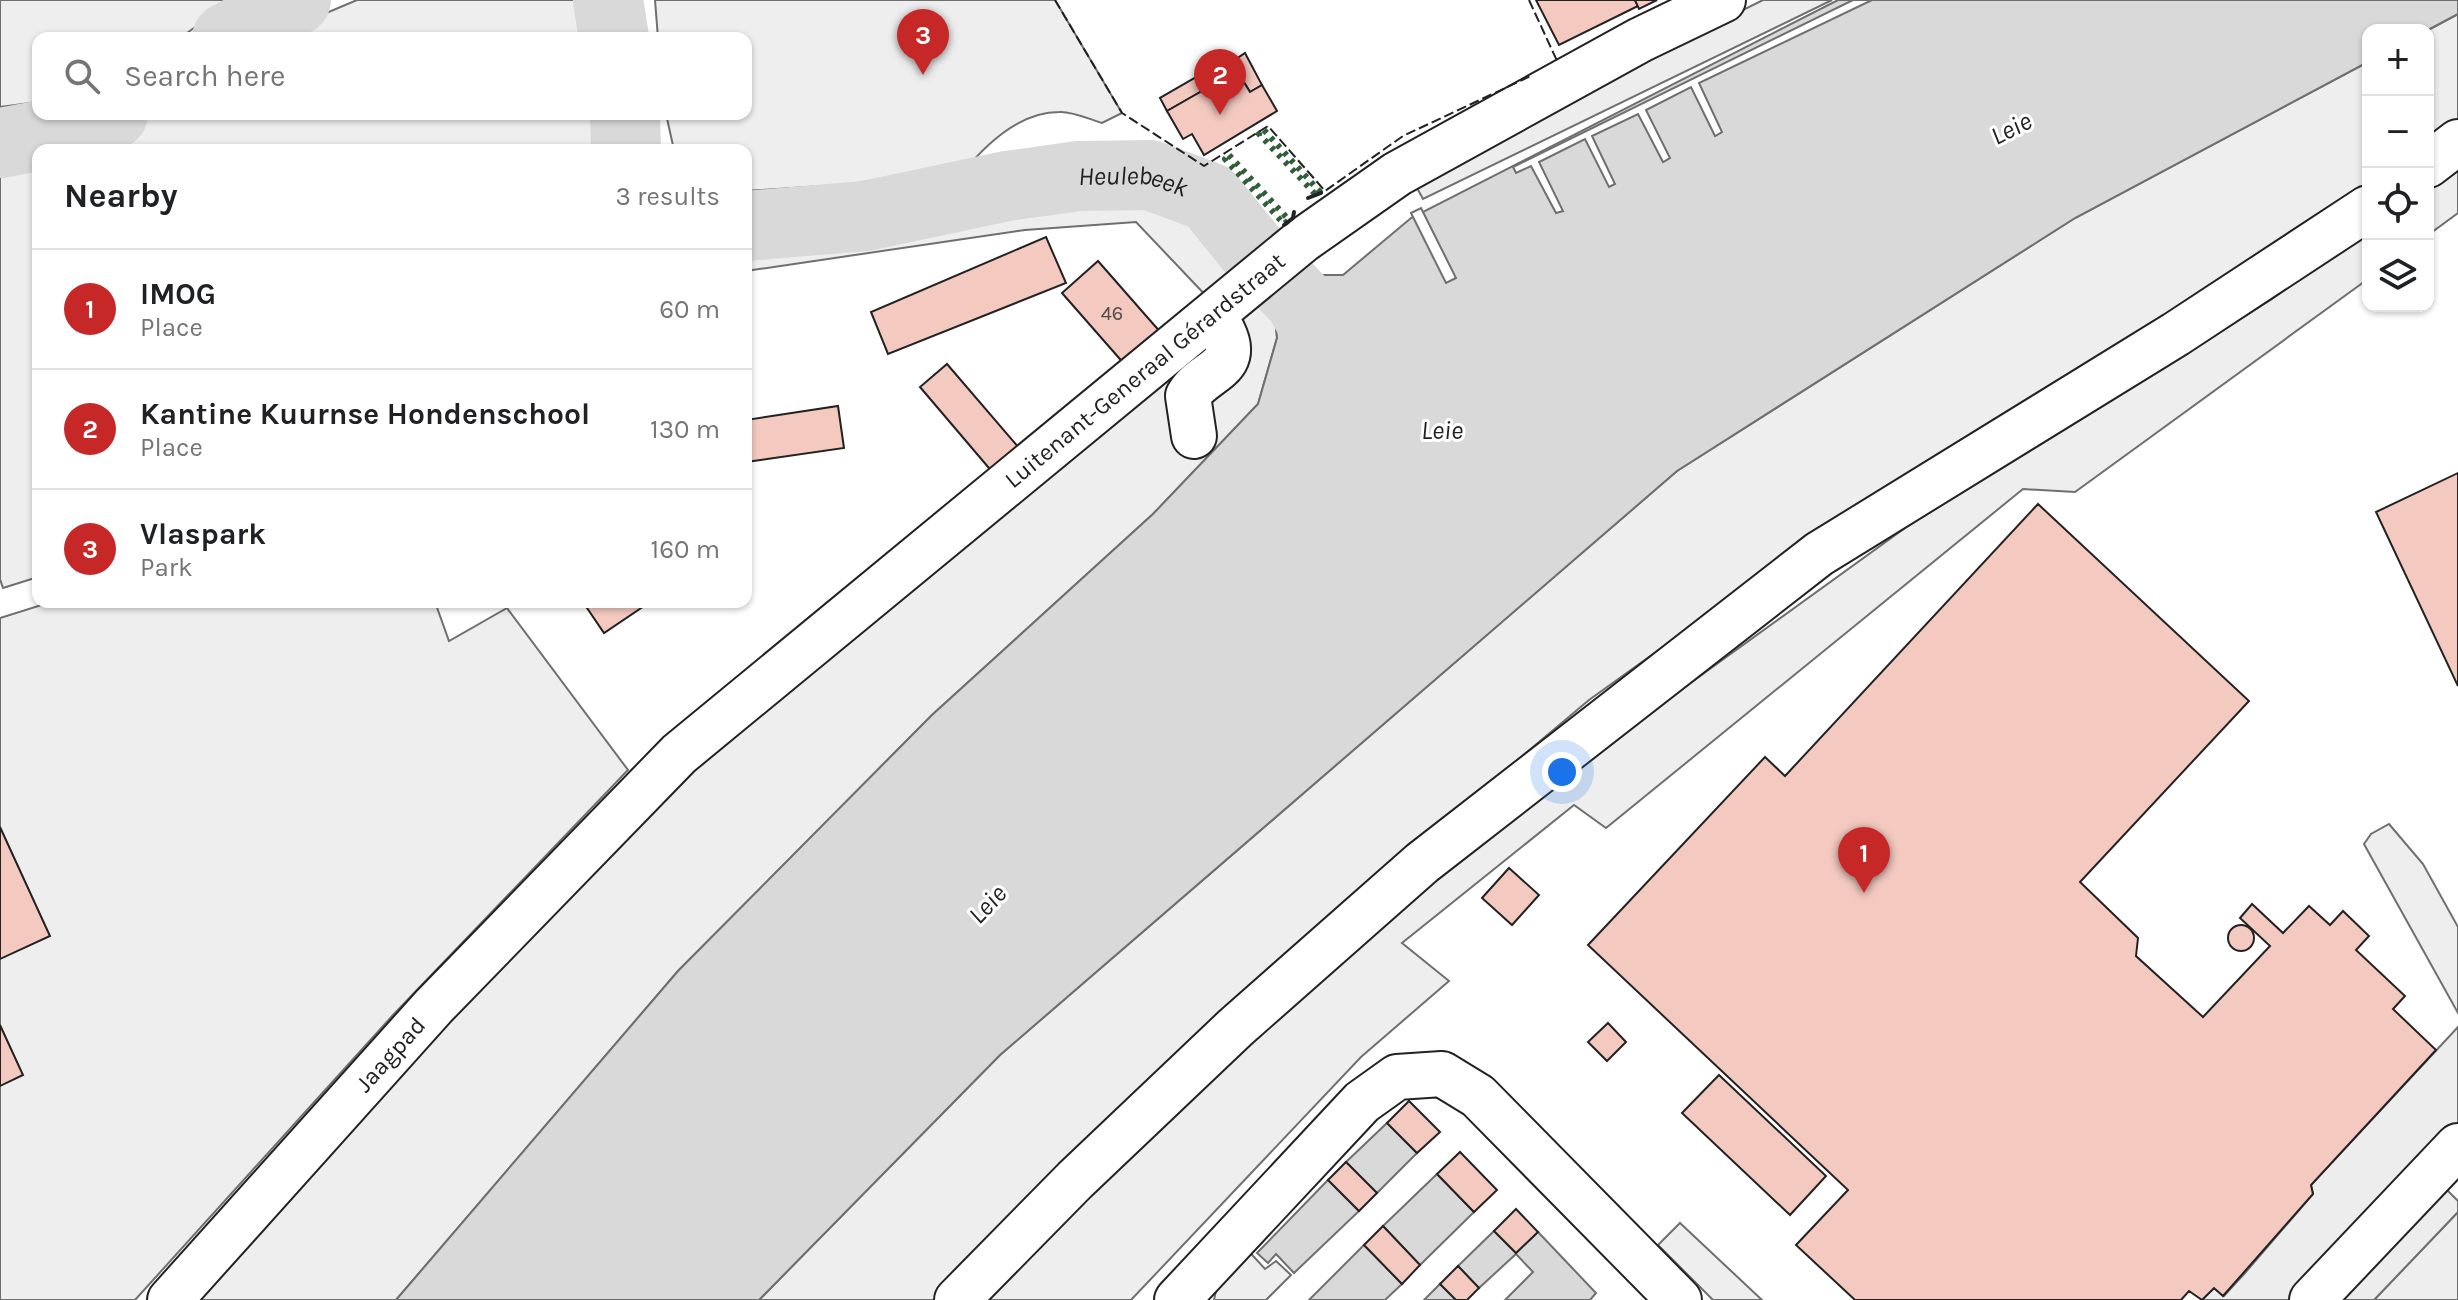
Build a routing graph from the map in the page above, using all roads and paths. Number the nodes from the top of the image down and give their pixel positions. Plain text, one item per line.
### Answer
1 (1723, 0) edge
2 (2458, 142) edge
3 (2434, 160) edge
4 (2362, 212) edge
5 (1224, 314) junction
6 (1194, 436) dead end
7 (618, 814) joint
8 (2458, 1146) edge
9 (170, 1300) edge
10 (957, 1300) edge
11 (1177, 1300) edge
12 (1679, 1300) edge
13 (2312, 1300) edge

1 - 5 street, Luitenant-Generaal Gérardstraat
2 - 3 street
4 - 10 street
5 - 6 street
5 - 7 street, Luitenant-Generaal Gérardstraat
7 - 9 street, Jaagpad
8 - 13 street
11 - 12 street

